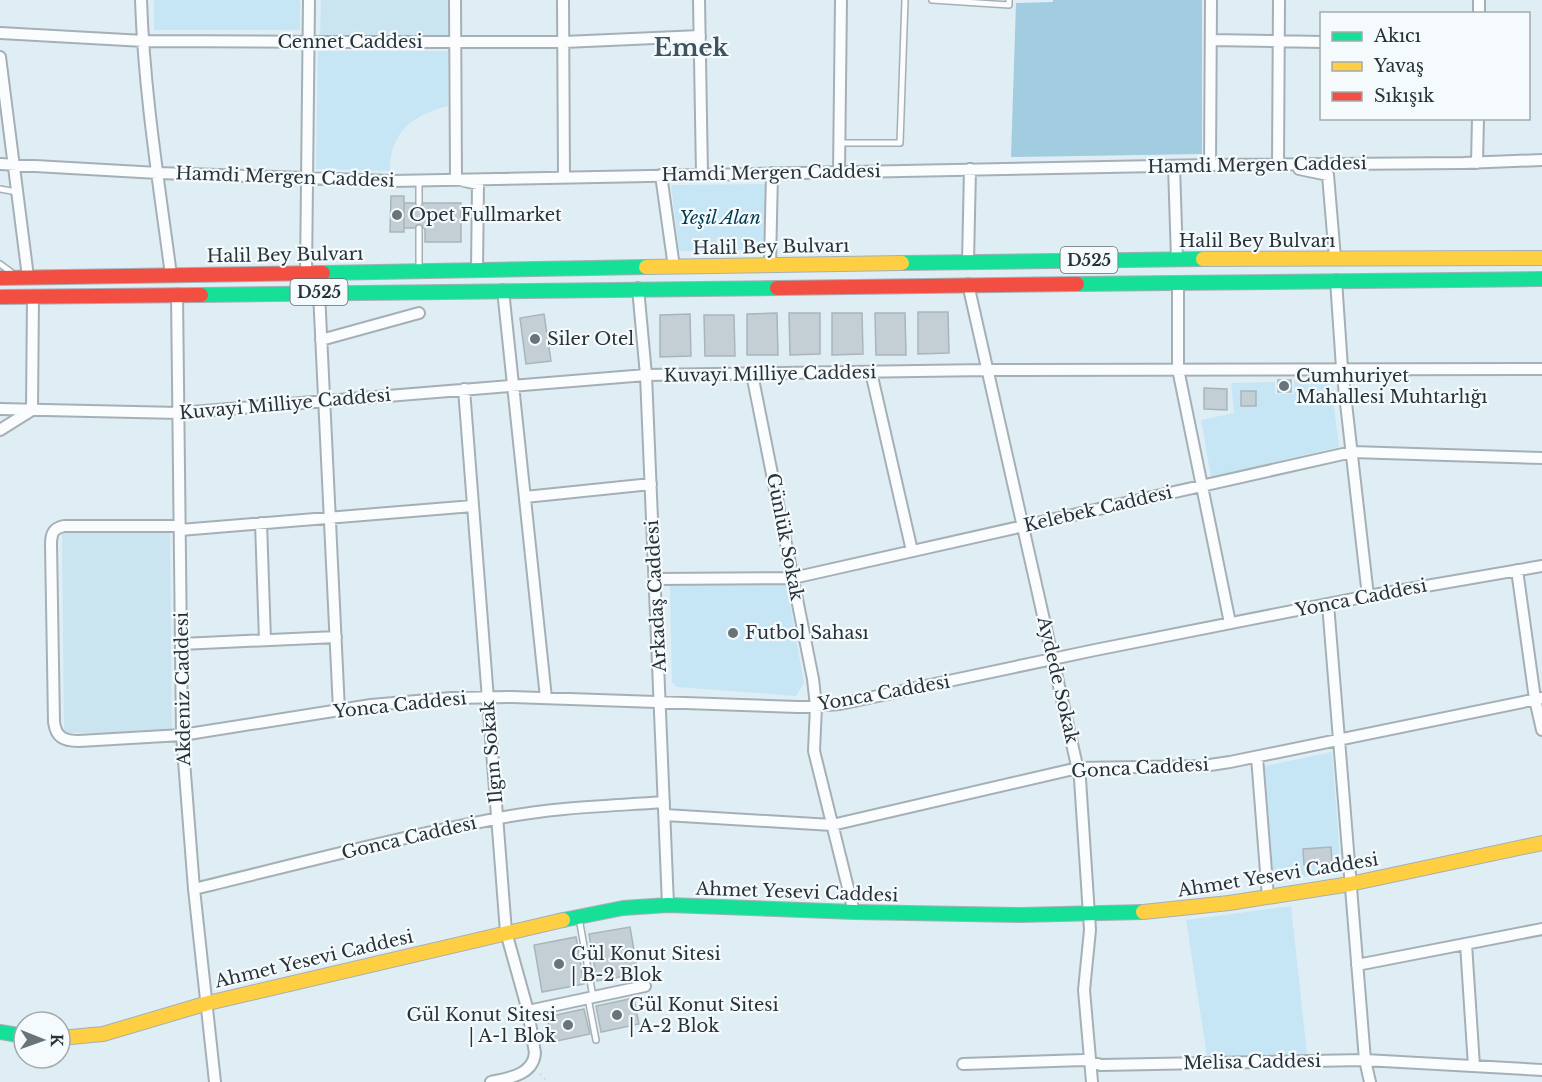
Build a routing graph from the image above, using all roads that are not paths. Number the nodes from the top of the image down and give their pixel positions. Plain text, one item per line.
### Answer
1 (141, 0) edge
2 (309, 0) edge
3 (455, 0) edge
4 (563, 0) edge
5 (699, 0) edge
6 (841, 0) edge
7 (905, 0) edge
8 (932, 0) edge
9 (1009, 0) edge
10 (1211, 0) edge
11 (1279, 0) edge
12 (0, 33) edge
13 (700, 36) junction
14 (1210, 40) junction
15 (144, 41) junction
16 (309, 42) junction
17 (455, 42) junction
18 (564, 42) junction
19 (1279, 42) junction
20 (1320, 42) edge
21 (0, 57) edge
22 (1478, 120) edge
23 (839, 143) junction
24 (1542, 160) edge
25 (1478, 163) junction
26 (0, 164) edge
27 (14, 165) junction
28 (1210, 165) junction
29 (1278, 165) junction
30 (1174, 166) junction
31 (970, 169) junction
32 (839, 172) junction
33 (158, 173) junction
34 (772, 173) junction
35 (661, 175) junction
36 (702, 175) junction
37 (564, 177) junction
38 (308, 178) junction
39 (456, 179) junction
40 (419, 180) junction
41 (1, 189) edge
42 (17, 192) junction
43 (0, 198) edge
44 (419, 203) dead end
45 (419, 228) dead end
46 (1335, 258) junction
47 (1542, 258) edge
48 (1177, 259) junction
49 (968, 262) junction
50 (0, 264) edge
51 (770, 265) junction
52 (674, 267) junction
53 (477, 270) junction
54 (418, 271) junction
55 (306, 273) junction
56 (171, 275) junction
57 (23, 277) junction
58 (0, 278) edge
59 (1542, 279) edge
60 (1336, 280) junction
61 (1178, 283) junction
62 (968, 284) junction
63 (638, 288) junction
64 (503, 290) junction
65 (319, 292) junction
66 (177, 294) junction
67 (33, 296) junction
68 (0, 297) edge
69 (419, 314) dead end
70 (321, 340) junction
71 (1342, 368) junction
72 (1178, 369) junction
73 (1542, 369) edge
74 (987, 370) junction
75 (871, 372) junction
76 (752, 374) junction
77 (646, 375) junction
78 (513, 385) junction
79 (464, 389) junction
80 (324, 401) junction
81 (0, 409) edge
82 (32, 410) junction
83 (179, 413) junction
84 (0, 430) edge
85 (1352, 452) junction
86 (1542, 458) edge
87 (651, 484) junction
88 (1201, 486) junction
89 (525, 497) junction
90 (473, 506) junction
91 (330, 518) junction
92 (261, 523) junction
93 (1023, 526) junction
94 (180, 528) junction
95 (912, 551) junction
96 (1542, 566) edge
97 (1517, 570) junction
98 (793, 578) junction
99 (655, 579) junction
100 (1368, 596) junction
101 (1328, 604) junction
102 (1230, 623) junction
103 (336, 637) junction
104 (266, 640) junction
105 (181, 644) junction
106 (1053, 659) junction
107 (488, 697) junction
108 (546, 698) junction
109 (1539, 699) edge
110 (661, 702) junction
111 (816, 706) junction
112 (339, 710) junction
113 (1542, 730) edge
114 (182, 735) junction
115 (1339, 740) junction
116 (1257, 757) junction
117 (1078, 768) junction
118 (664, 802) junction
119 (665, 815) junction
120 (498, 819) junction
121 (832, 825) junction
122 (1542, 843) edge
123 (1350, 884) junction
124 (194, 889) junction
125 (1268, 897) junction
126 (668, 905) junction
127 (854, 912) junction
128 (1090, 914) junction
129 (579, 916) junction
130 (1542, 929) edge
131 (506, 932) junction
132 (1466, 944) junction
133 (1357, 965) junction
134 (645, 986) dead end
135 (591, 998) junction
136 (208, 1003) junction
137 (528, 1011) junction
138 (72, 1037) edge
139 (596, 1040) dead end
140 (1365, 1060) junction
141 (1090, 1062) junction
142 (963, 1064) dead end
143 (1474, 1066) junction
144 (1542, 1070) edge
145 (215, 1082) edge
146 (491, 1082) edge
147 (1092, 1082) edge
148 (1370, 1082) edge

1 - 15 street
2 - 16 street
3 - 17 street
4 - 18 street
5 - 13 street
6 - 23 street
7 - 23 lane
8 - 9 lane
10 - 14 street
11 - 19 street
12 - 15 street, Cennet Caddesi
13 - 18 street, Cennet Caddesi
13 - 36 street
14 - 19 street
14 - 28 street
15 - 16 street, Cennet Caddesi
15 - 33 street
16 - 17 street, Cennet Caddesi
16 - 38 street
17 - 18 street, Cennet Caddesi
17 - 39 street
18 - 37 street
19 - 20 street
19 - 29 street
21 - 27 street
22 - 25 street
23 - 32 street
24 - 25 street, Hamdi Mergen Caddesi
25 - 29 street, Hamdi Mergen Caddesi
26 - 27 street, Hamdi Mergen Caddesi
27 - 33 street, Hamdi Mergen Caddesi
27 - 42 street
28 - 29 street, Hamdi Mergen Caddesi
28 - 30 street, Hamdi Mergen Caddesi
29 - 46 street
30 - 31 street, Hamdi Mergen Caddesi
30 - 48 street
31 - 32 street, Hamdi Mergen Caddesi
31 - 49 street
32 - 34 street, Hamdi Mergen Caddesi
33 - 38 street, Hamdi Mergen Caddesi
33 - 56 street
34 - 36 street, Hamdi Mergen Caddesi
34 - 51 street
35 - 36 street, Hamdi Mergen Caddesi
35 - 37 street, Hamdi Mergen Caddesi
35 - 52 street
37 - 39 street, Hamdi Mergen Caddesi
38 - 40 street, Hamdi Mergen Caddesi
38 - 55 street
39 - 40 street, Hamdi Mergen Caddesi
39 - 53 street
40 - 44 lane
41 - 42 lane
41 - 43 lane
42 - 57 street
45 - 54 lane
46 - 47 main road, Halil Bey Bulvarı / D525
46 - 48 main road, Halil Bey Bulvarı / D525
48 - 49 main road, Halil Bey Bulvarı / D525
49 - 51 main road, Halil Bey Bulvarı / D525
50 - 57 lane
51 - 52 main road, Halil Bey Bulvarı / D525
52 - 53 main road, Halil Bey Bulvarı / D525
53 - 54 main road, Halil Bey Bulvarı / D525
54 - 55 main road, Halil Bey Bulvarı / D525
55 - 56 main road, Halil Bey Bulvarı / D525
56 - 57 main road, Halil Bey Bulvarı / D525
57 - 58 main road, Halil Bey Bulvarı / D525
59 - 60 main road, Halil Bey Bulvarı / D525
60 - 61 main road, Halil Bey Bulvarı / D525
60 - 71 street
61 - 62 main road, Halil Bey Bulvarı / D525
61 - 72 street
62 - 63 main road, Halil Bey Bulvarı / D525
62 - 74 street, Aydede Sokak
63 - 64 main road, Halil Bey Bulvarı / D525
63 - 77 street, Arkadaş Caddesi
64 - 65 main road, Halil Bey Bulvarı / D525
64 - 78 street
65 - 66 main road, Halil Bey Bulvarı / D525
65 - 70 street
66 - 67 main road, Halil Bey Bulvarı / D525
66 - 83 street, Akdeniz Caddesi
67 - 68 main road, Halil Bey Bulvarı / D525
67 - 82 street
69 - 70 street
70 - 80 street
71 - 72 street, Kuvayi Milliye Caddesi
71 - 73 street, Kuvayi Milliye Caddesi
71 - 85 street
72 - 74 street, Kuvayi Milliye Caddesi
72 - 88 street
74 - 75 street, Kuvayi Milliye Caddesi
74 - 93 street, Aydede Sokak
75 - 76 street, Kuvayi Milliye Caddesi
75 - 95 street
76 - 77 street, Kuvayi Milliye Caddesi
76 - 98 street, Günlük Sokak
77 - 78 street, Kuvayi Milliye Caddesi
77 - 87 street, Arkadaş Caddesi
78 - 79 street, Kuvayi Milliye Caddesi
78 - 89 street
79 - 80 street, Kuvayi Milliye Caddesi
79 - 90 street, Ilgın Sokak
80 - 83 street, Kuvayi Milliye Caddesi
80 - 91 street
81 - 82 street, Kuvayi Milliye Caddesi
82 - 83 street, Kuvayi Milliye Caddesi
82 - 84 street
83 - 94 street, Akdeniz Caddesi
85 - 86 street, Kelebek Caddesi
85 - 88 street, Kelebek Caddesi
85 - 100 street
87 - 89 street
87 - 99 street, Arkadaş Caddesi
88 - 93 street, Kelebek Caddesi
88 - 102 street
89 - 108 street
90 - 91 street
90 - 107 street, Ilgın Sokak
91 - 92 street
91 - 103 street
92 - 94 street
92 - 104 street
93 - 95 street, Kelebek Caddesi
93 - 106 street, Aydede Sokak
94 - 105 street, Akdeniz Caddesi
94 - 114 street, Yonca Caddesi
95 - 98 street, Kelebek Caddesi
96 - 97 street, Yonca Caddesi
97 - 100 street, Yonca Caddesi
97 - 109 street
98 - 99 street, Kelebek Caddesi
98 - 111 street, Günlük Sokak
99 - 110 street, Arkadaş Caddesi
100 - 101 street, Yonca Caddesi
101 - 102 street, Yonca Caddesi
101 - 115 street
102 - 106 street, Yonca Caddesi
103 - 104 street
103 - 112 street
104 - 105 street
105 - 114 street, Akdeniz Caddesi
106 - 111 street, Yonca Caddesi
106 - 117 street, Aydede Sokak
107 - 108 street, Yonca Caddesi
107 - 112 street, Yonca Caddesi
107 - 120 street, Ilgın Sokak
108 - 110 street, Yonca Caddesi
109 - 113 street
109 - 115 street, Gonca Caddesi
110 - 111 street, Yonca Caddesi
110 - 118 street, Arkadaş Caddesi
111 - 121 street, Günlük Sokak
112 - 114 street, Yonca Caddesi
114 - 124 street, Akdeniz Caddesi
115 - 116 street, Gonca Caddesi
115 - 123 street
116 - 117 street, Gonca Caddesi
116 - 125 street
117 - 121 street, Gonca Caddesi
117 - 128 street, Aydede Sokak
118 - 119 street, Arkadaş Caddesi
118 - 120 street, Gonca Caddesi
119 - 121 street, Gonca Caddesi
119 - 126 street, Arkadaş Caddesi
120 - 124 street, Gonca Caddesi
120 - 131 street, Ilgın Sokak
121 - 127 street, Günlük Sokak
122 - 123 main road, Ahmet Yesevi Caddesi
123 - 125 main road, Ahmet Yesevi Caddesi
123 - 133 street
124 - 136 street, Akdeniz Caddesi
125 - 128 main road, Ahmet Yesevi Caddesi
126 - 127 main road, Ahmet Yesevi Caddesi
126 - 129 main road, Ahmet Yesevi Caddesi
127 - 128 main road, Ahmet Yesevi Caddesi
128 - 141 street, Aydede Sokak
129 - 131 main road, Ahmet Yesevi Caddesi
129 - 135 lane
130 - 132 street
131 - 136 main road, Ahmet Yesevi Caddesi
131 - 137 street, Ilgın Sokak
132 - 133 street
132 - 143 street
133 - 140 street
134 - 135 street
135 - 137 street
135 - 139 lane
136 - 138 main road, Ahmet Yesevi Caddesi
136 - 145 street, Akdeniz Caddesi
137 - 146 street, Ilgın Sokak
140 - 141 street, Melisa Caddesi
140 - 143 street, Melisa Caddesi
140 - 148 street
141 - 142 street, Melisa Caddesi
141 - 147 street, Aydede Sokak
143 - 144 street, Melisa Caddesi

